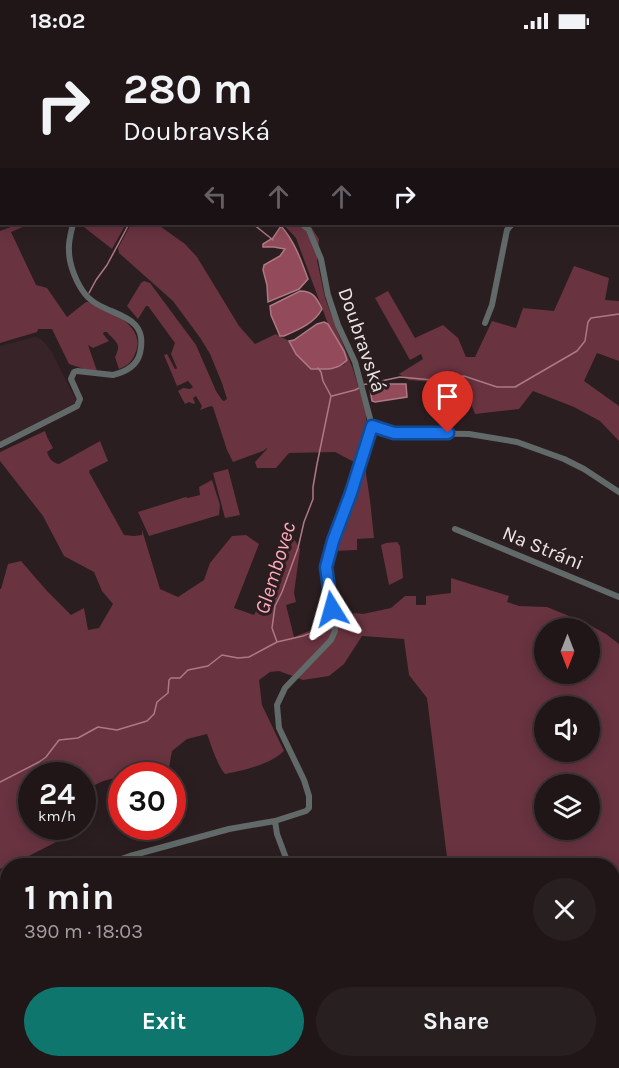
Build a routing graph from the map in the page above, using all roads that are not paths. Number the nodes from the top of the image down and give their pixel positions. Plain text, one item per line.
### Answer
1 (73, 225) edge
2 (303, 225) edge
3 (511, 225) edge
4 (485, 323) dead end
5 (372, 426) junction
6 (0, 445) edge
7 (619, 492) edge
8 (455, 529) dead end
9 (619, 597) edge
10 (275, 821) junction
11 (124, 858) edge
12 (286, 858) edge

1 - 6 street
2 - 5 street, Doubravská
3 - 4 street
5 - 7 street
5 - 10 street
8 - 9 street, Na Stráni
10 - 11 street
10 - 12 street

